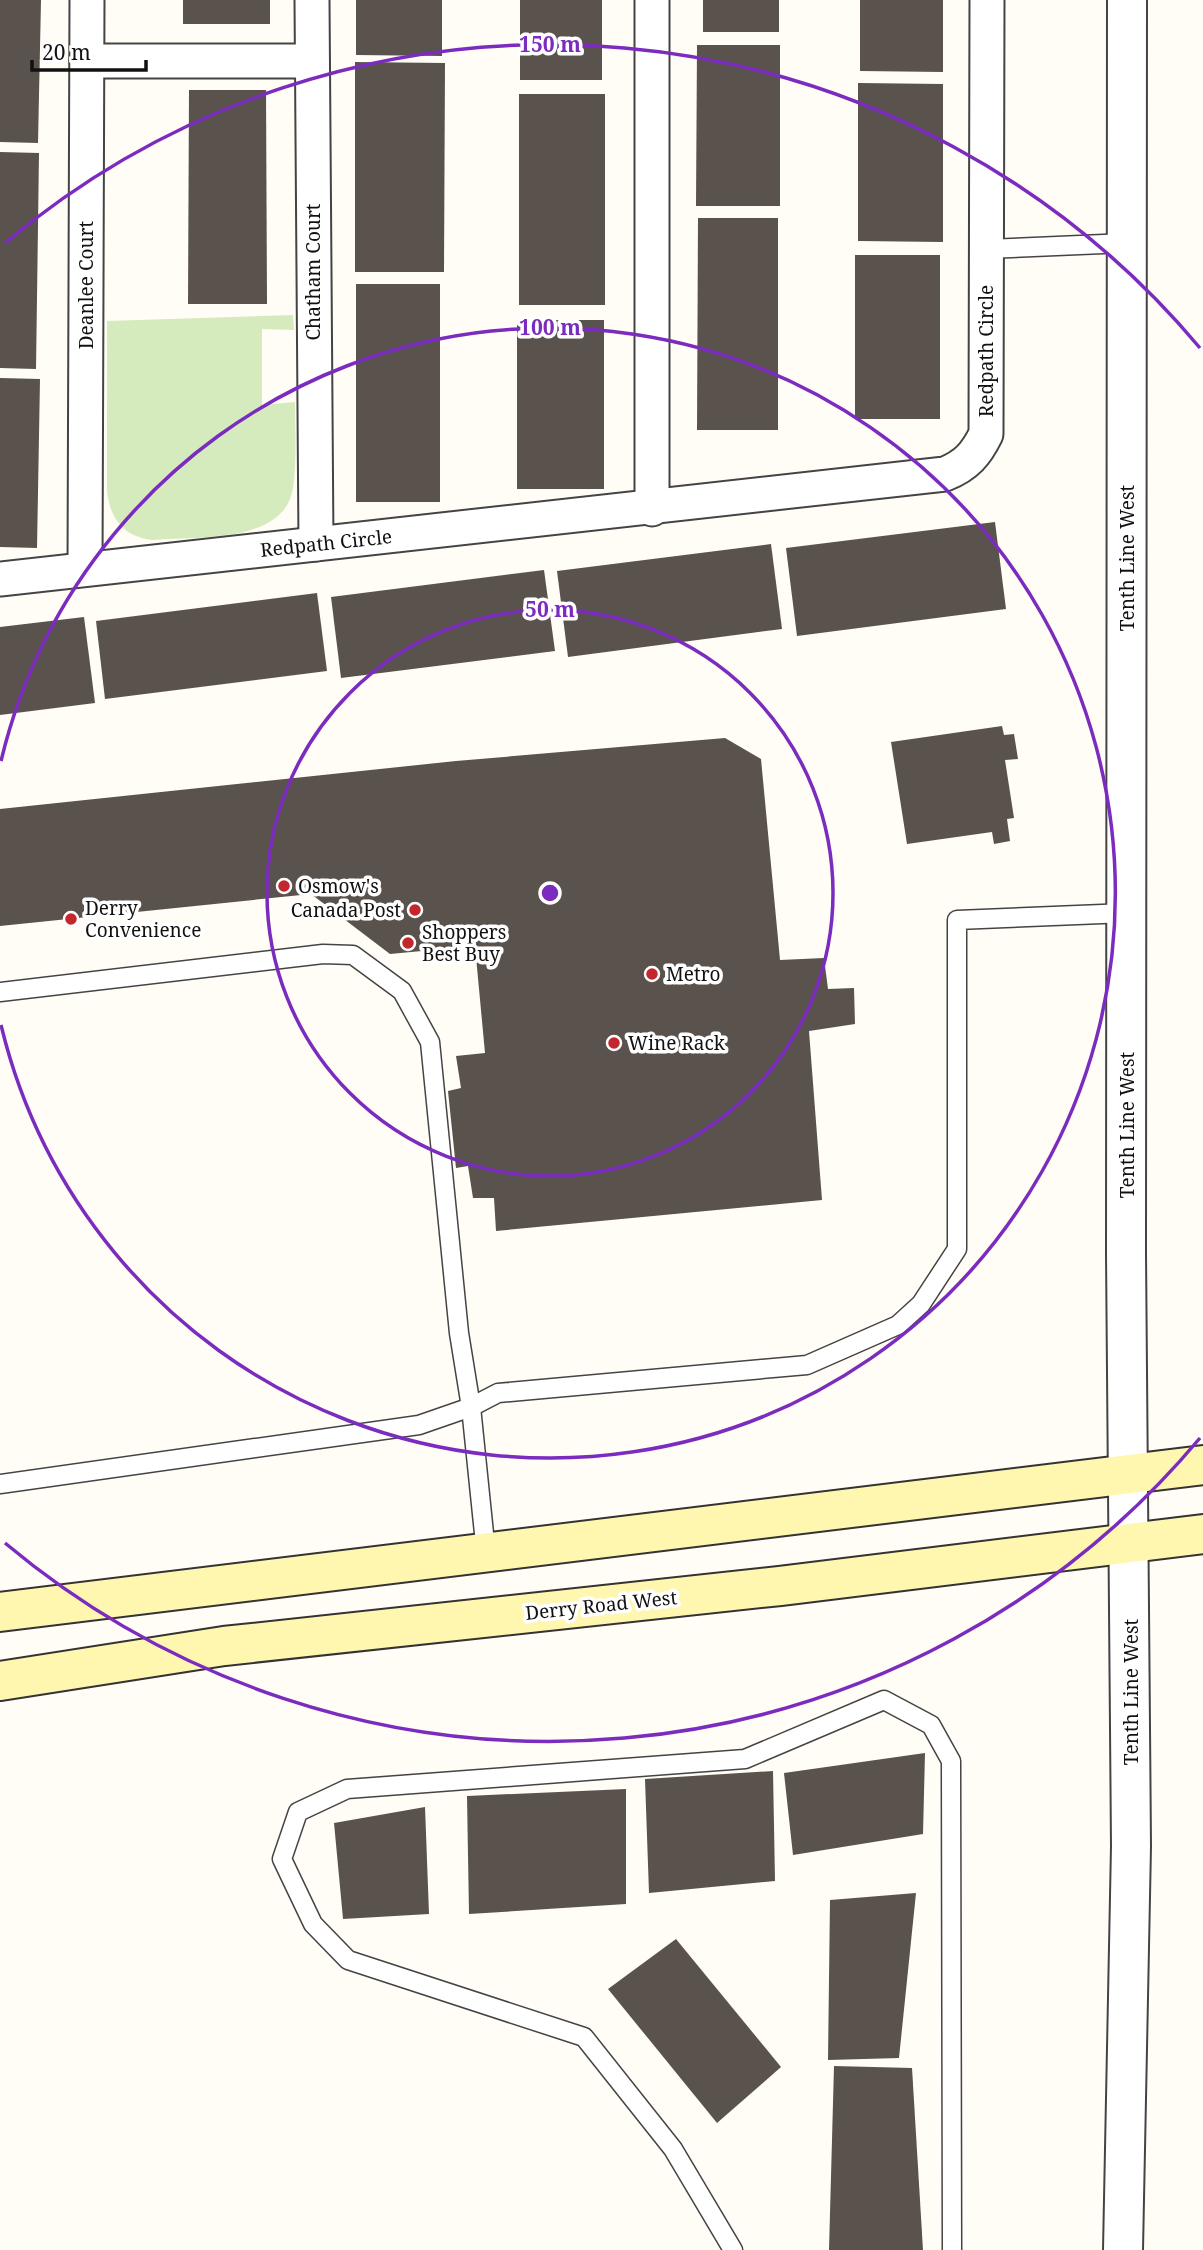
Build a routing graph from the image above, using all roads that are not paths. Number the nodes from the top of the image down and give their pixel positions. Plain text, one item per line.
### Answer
1 (87, 0) edge
2 (312, 0) edge
3 (652, 0) edge
4 (987, 0) edge
5 (1127, 0) edge
6 (88, 61) junction
7 (312, 61) junction
8 (1127, 243) junction
9 (986, 249) junction
10 (652, 509) junction
11 (316, 544) junction
12 (85, 569) junction
13 (0, 579) edge
14 (1127, 913) junction
15 (0, 992) edge
16 (471, 1407) junction
17 (1203, 1465) edge
18 (1128, 1474) junction
19 (0, 1484) edge
20 (1203, 1534) edge
21 (1129, 1543) junction
22 (486, 1553) junction
23 (0, 1612) edge
24 (0, 1681) edge
25 (733, 2250) edge
26 (952, 2250) edge
27 (1123, 2250) edge

1 - 6 street, Deanlee Court
2 - 7 street, Chatham Court
3 - 10 street
4 - 9 street, Redpath Circle
5 - 8 street, Tenth Line West
6 - 7 street
6 - 12 street, Deanlee Court
7 - 11 street, Chatham Court
8 - 9 lane
8 - 14 street, Tenth Line West
9 - 10 street, Redpath Circle
10 - 11 street, Redpath Circle
11 - 12 street, Redpath Circle
12 - 13 street, Redpath Circle
14 - 16 lane
14 - 18 street, Tenth Line West
15 - 16 lane
16 - 19 lane
16 - 22 lane
17 - 18 main road
18 - 21 street, Tenth Line West
18 - 22 main road
20 - 21 main road, Derry Road West
21 - 24 main road, Derry Road West
21 - 27 street, Tenth Line West
22 - 23 main road
25 - 26 lane

